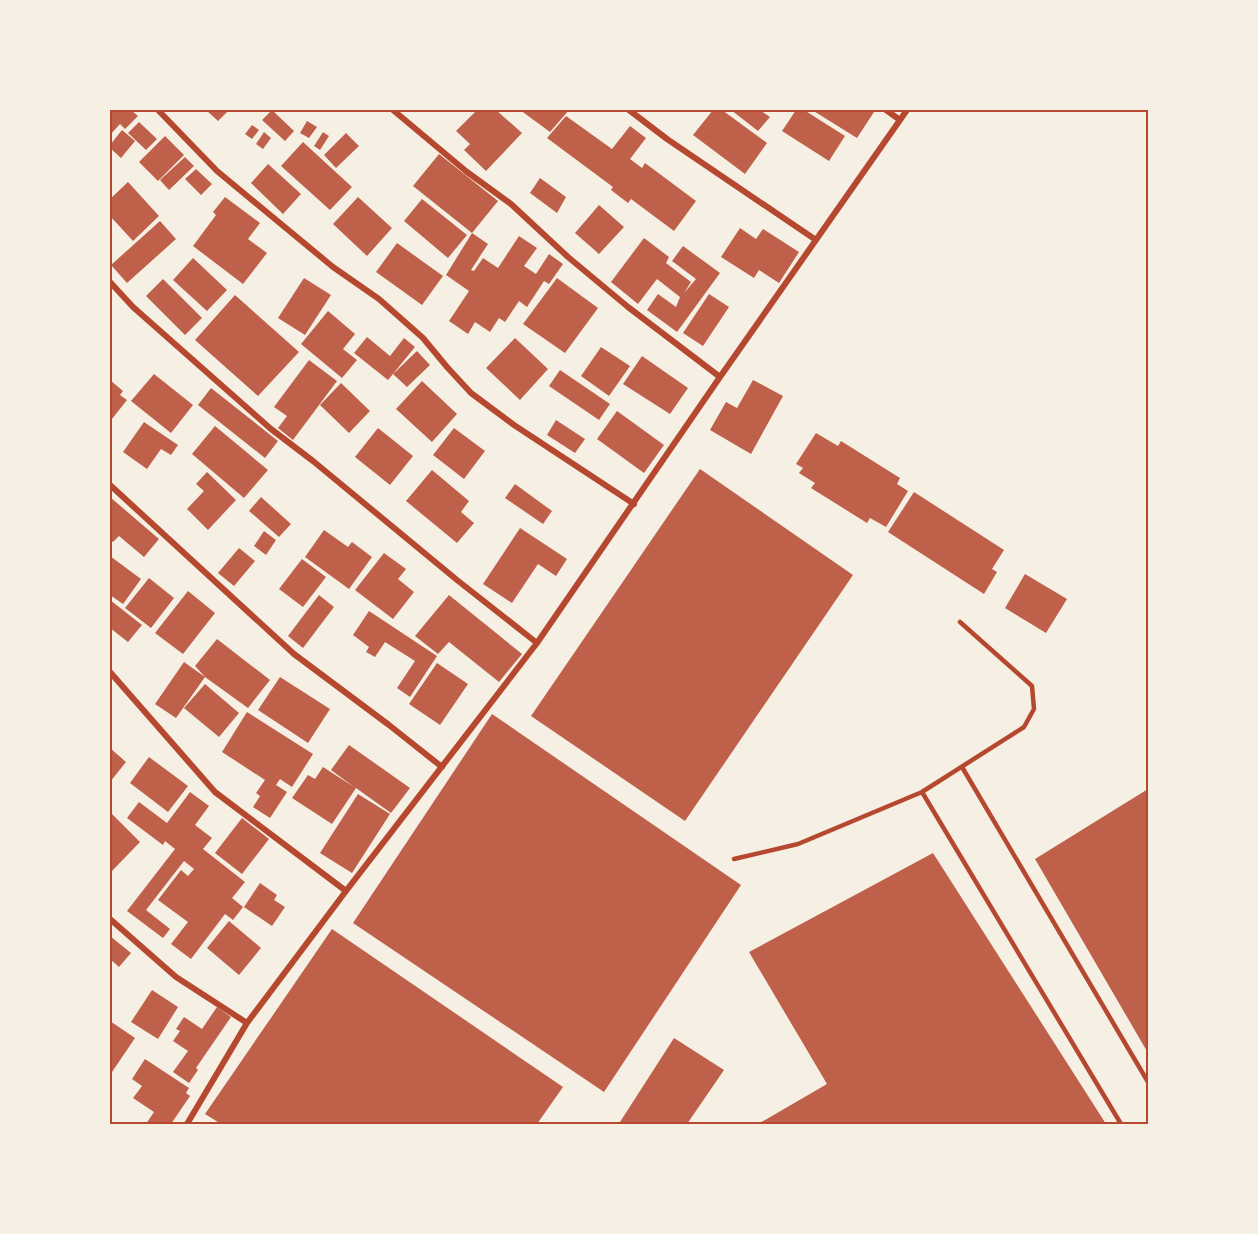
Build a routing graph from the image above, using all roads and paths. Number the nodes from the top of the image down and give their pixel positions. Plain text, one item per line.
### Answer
1 (158, 110) edge
2 (393, 110) edge
3 (629, 110) edge
4 (886, 110) edge
5 (906, 110) edge
6 (900, 120) junction
7 (816, 240) junction
8 (110, 282) edge
9 (720, 377) junction
10 (110, 485) edge
11 (634, 504) junction
12 (960, 622) dead end
13 (537, 643) junction
14 (110, 672) edge
15 (442, 767) junction
16 (962, 767) junction
17 (922, 792) junction
18 (734, 859) dead end
19 (346, 891) junction
20 (110, 919) edge
21 (247, 1023) junction
22 (1149, 1082) edge
23 (187, 1125) edge
24 (1121, 1125) edge

1 - 11 street
2 - 9 street
3 - 7 street
4 - 6 street
5 - 6 street
6 - 7 street
7 - 9 street
8 - 13 street
9 - 11 street
10 - 15 street
11 - 13 street
12 - 16 lane
13 - 15 street
14 - 19 street
15 - 19 street
16 - 17 lane
16 - 22 lane
17 - 18 lane
17 - 24 lane
19 - 21 street
20 - 21 street
21 - 23 street

